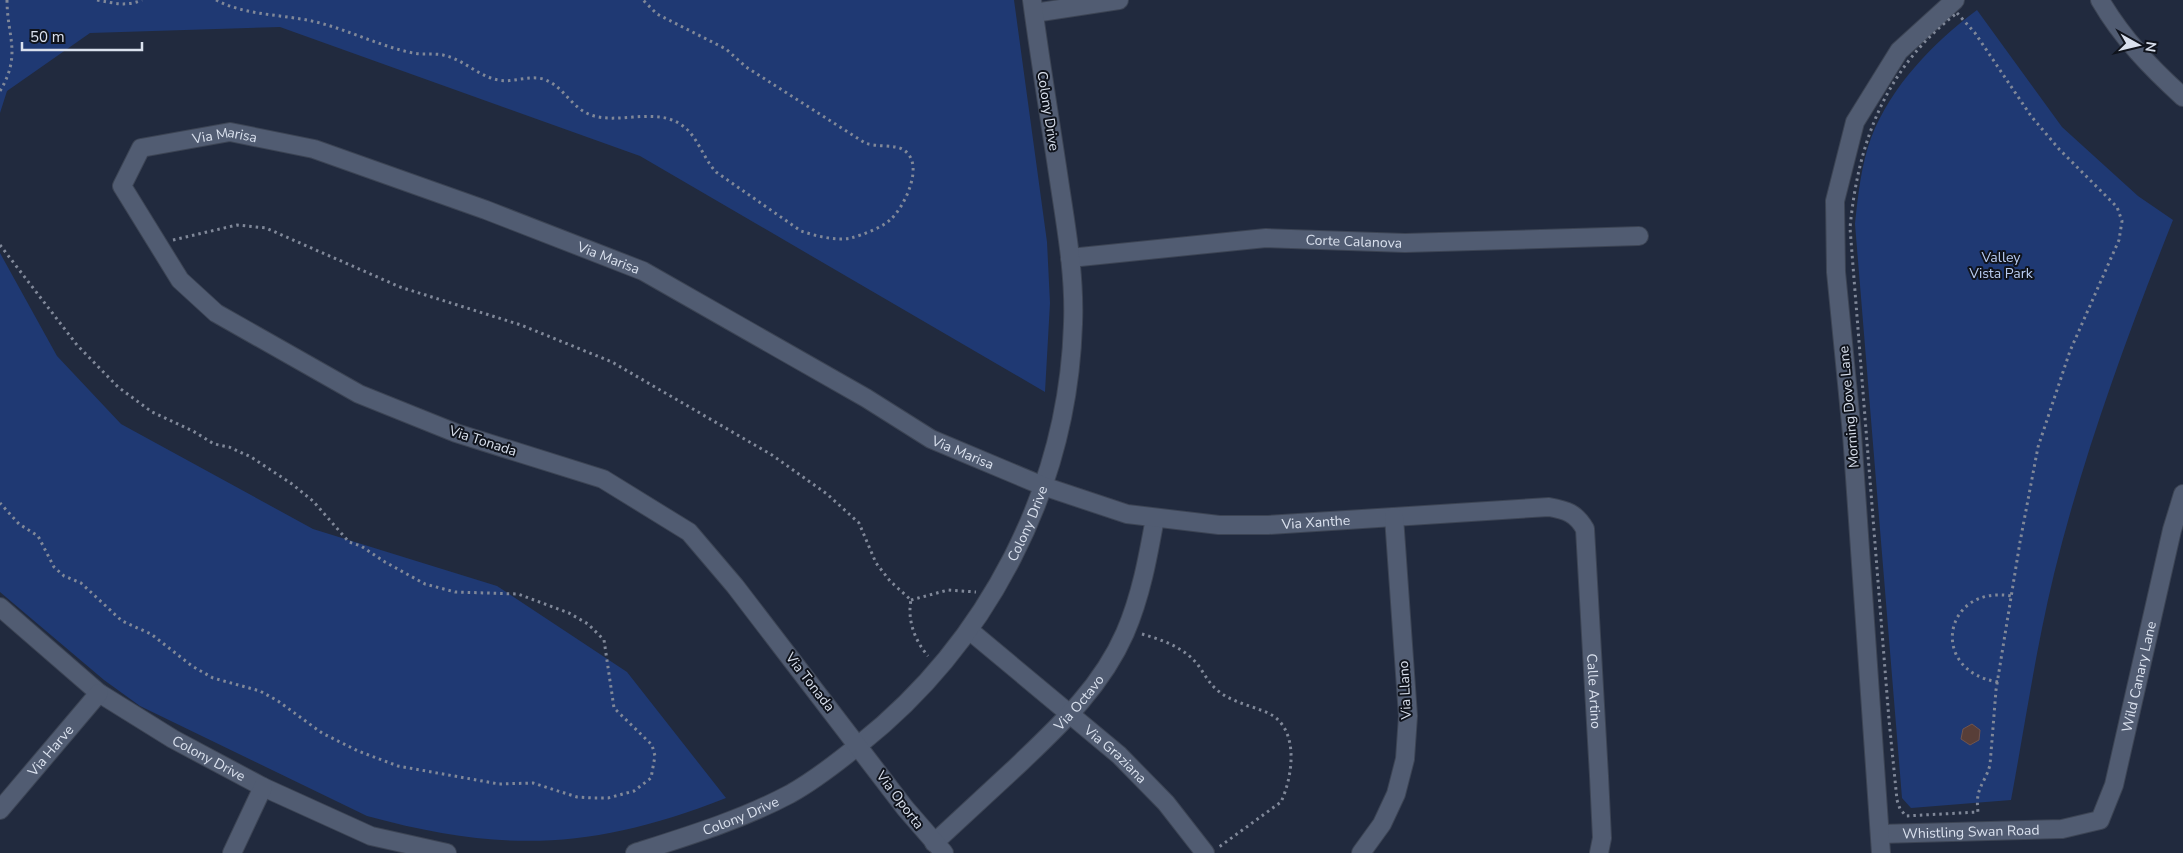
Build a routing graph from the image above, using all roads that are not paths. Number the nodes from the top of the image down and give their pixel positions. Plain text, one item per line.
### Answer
1 (1119, 0) edge
2 (1955, 0) edge
3 (2100, 0) edge
4 (1033, 6) edge
5 (2183, 97) edge
6 (140, 148) joint
7 (1639, 236) dead end
8 (1070, 258) junction
9 (1043, 486) junction
10 (2183, 494) edge
11 (1394, 517) junction
12 (1155, 518) junction
13 (1585, 529) joint
14 (0, 607) edge
15 (968, 630) junction
16 (99, 693) junction
17 (1072, 713) junction
18 (859, 745) junction
19 (263, 787) junction
20 (0, 810) edge
21 (2062, 829) joint
22 (1880, 834) junction
23 (939, 848) edge
24 (1212, 850) edge
25 (232, 853) edge
26 (447, 853) edge
27 (635, 853) edge
28 (1362, 853) edge
29 (1599, 853) edge
30 (1881, 853) edge

1 - 4 street
2 - 22 street, Morning Dove Lane
3 - 5 street
4 - 8 street, Colony Drive
6 - 9 street, Via Marisa
6 - 18 street, Via Tonada
7 - 8 street, Corte Calanova
8 - 9 street, Colony Drive
9 - 12 street, Via Xanthe
9 - 15 street, Colony Drive
10 - 21 street, Wild Canary Lane
11 - 12 street, Via Xanthe
11 - 13 street, Via Xanthe
11 - 28 street, Via Llano
12 - 17 street, Via Octavo
13 - 29 street, Calle Artino
14 - 16 street, Colony Drive
15 - 17 street, Via Graziana
15 - 18 street, Colony Drive
16 - 19 street, Colony Drive
16 - 20 street, Via Harve
17 - 23 street, Via Octavo
17 - 24 street, Via Graziana
18 - 23 street, Via Oporta
18 - 27 street, Colony Drive
19 - 25 street
19 - 26 street, Colony Drive
21 - 22 street, Whistling Swan Road
22 - 30 street, Morning Dove Lane

